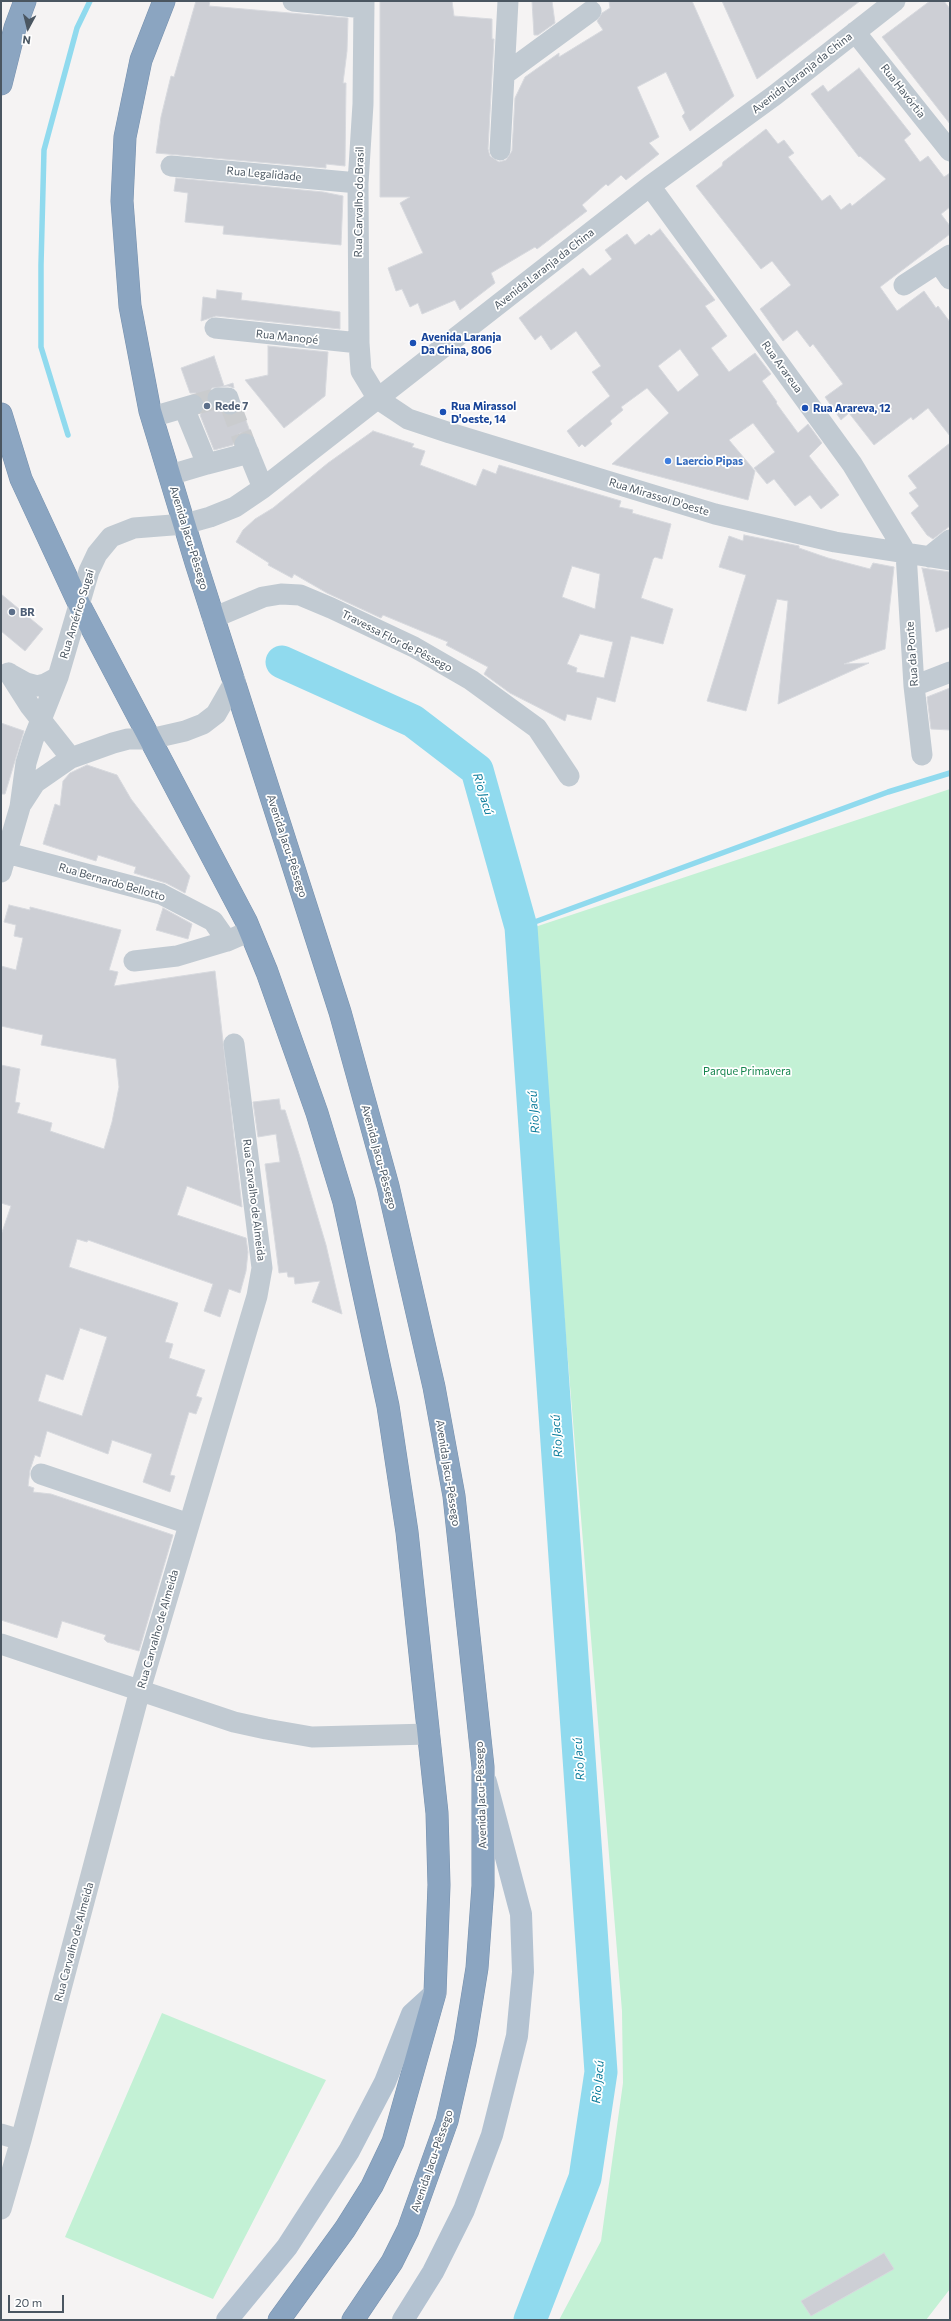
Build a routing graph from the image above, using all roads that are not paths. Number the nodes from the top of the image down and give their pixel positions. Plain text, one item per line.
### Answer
1 (26, 1) edge
2 (164, 1) edge
3 (293, 1) edge
4 (508, 1) edge
5 (895, 1) edge
6 (364, 4) edge
7 (591, 11) dead end
8 (855, 32) junction
9 (505, 74) junction
10 (1, 84) edge
11 (500, 150) dead end
12 (950, 151) edge
13 (171, 166) dead end
14 (358, 183) junction
15 (650, 186) junction
16 (946, 266) edge
17 (904, 285) dead end
18 (215, 328) dead end
19 (359, 343) junction
20 (378, 399) junction
21 (1, 414) edge
22 (152, 417) junction
23 (207, 464) junction
24 (170, 475) junction
25 (263, 488) junction
26 (185, 524) junction
27 (950, 540) edge
28 (906, 553) junction
29 (929, 557) junction
30 (950, 560) edge
31 (80, 606) junction
32 (213, 618) junction
33 (5, 670) edge
34 (950, 672) edge
35 (58, 677) junction
36 (235, 681) junction
37 (914, 686) junction
38 (40, 719) junction
39 (150, 739) junction
40 (922, 755) dead end
41 (71, 758) junction
42 (569, 776) dead end
43 (20, 806) junction
44 (4, 862) edge
45 (250, 931) junction
46 (227, 941) junction
47 (134, 961) dead end
48 (234, 1044) dead end
49 (41, 1474) dead end
50 (189, 1524) junction
51 (1, 1644) edge
52 (140, 1690) junction
53 (430, 1734) junction
54 (483, 1768) junction
55 (435, 1993) junction
56 (1, 2134) edge
57 (21, 2140) junction
58 (1, 2209) edge
59 (227, 2320) edge
60 (279, 2320) edge
61 (353, 2320) edge
62 (403, 2320) edge

1 - 10 highway
2 - 22 highway, Avenida Jacu-Pêssego
3 - 6 street
4 - 9 street
5 - 8 street, Avenida Laranja da China
6 - 14 street, Rua Carvalho do Brasil
7 - 9 street
8 - 12 street, Rua Havórtia
8 - 15 street, Avenida Laranja da China
9 - 11 street
13 - 14 street, Rua Legalidade
14 - 19 street, Rua Carvalho do Brasil
15 - 20 street, Avenida Laranja da China
15 - 28 street, Rua Arareua
16 - 17 street
18 - 19 street, Rua Manopé
19 - 20 street, Rua Carvalho do Brasil
20 - 25 street, Avenida Laranja da China
20 - 28 street, Rua Mirassol D'oeste
21 - 31 highway
22 - 23 street
22 - 24 highway, Avenida Jacu-Pêssego
23 - 24 street
23 - 25 street
24 - 26 highway, Avenida Jacu-Pêssego
25 - 26 street, Avenida Laranja da China
26 - 31 street, Rua Américo Sugai
26 - 32 highway, Avenida Jacu-Pêssego
27 - 29 street
28 - 29 street, Rua Mirassol D'oeste
28 - 37 street, Rua da Ponte
29 - 30 street, Rua Mirassol D'oeste
31 - 35 street, Rua Américo Sugai
31 - 39 highway
32 - 36 highway, Avenida Jacu-Pêssego
32 - 42 street, Travessa Flor de Pêssego
33 - 35 street
33 - 38 street
34 - 37 street
35 - 38 street, Rua Américo Sugai
36 - 39 street, Rua Américo Sugai
36 - 54 highway, Avenida Jacu-Pêssego
37 - 40 street, Rua da Ponte
38 - 41 street
38 - 43 street, Rua Américo Sugai
39 - 41 street, Rua Américo Sugai
39 - 45 highway
41 - 43 street, Rua Américo Sugai
43 - 44 street, Rua Américo Sugai
44 - 46 street, Rua Bernardo Bellotto
45 - 46 street
45 - 53 highway
46 - 47 street
48 - 50 street, Rua Carvalho de Almeida
49 - 50 street
50 - 52 street, Rua Carvalho de Almeida
51 - 52 street
52 - 53 street
52 - 57 street, Rua Carvalho de Almeida
53 - 55 highway
54 - 61 highway, Avenida Jacu-Pêssego
54 - 62 main road
55 - 59 main road
55 - 60 highway
56 - 57 street
57 - 58 street, Rua Carvalho de Almeida

